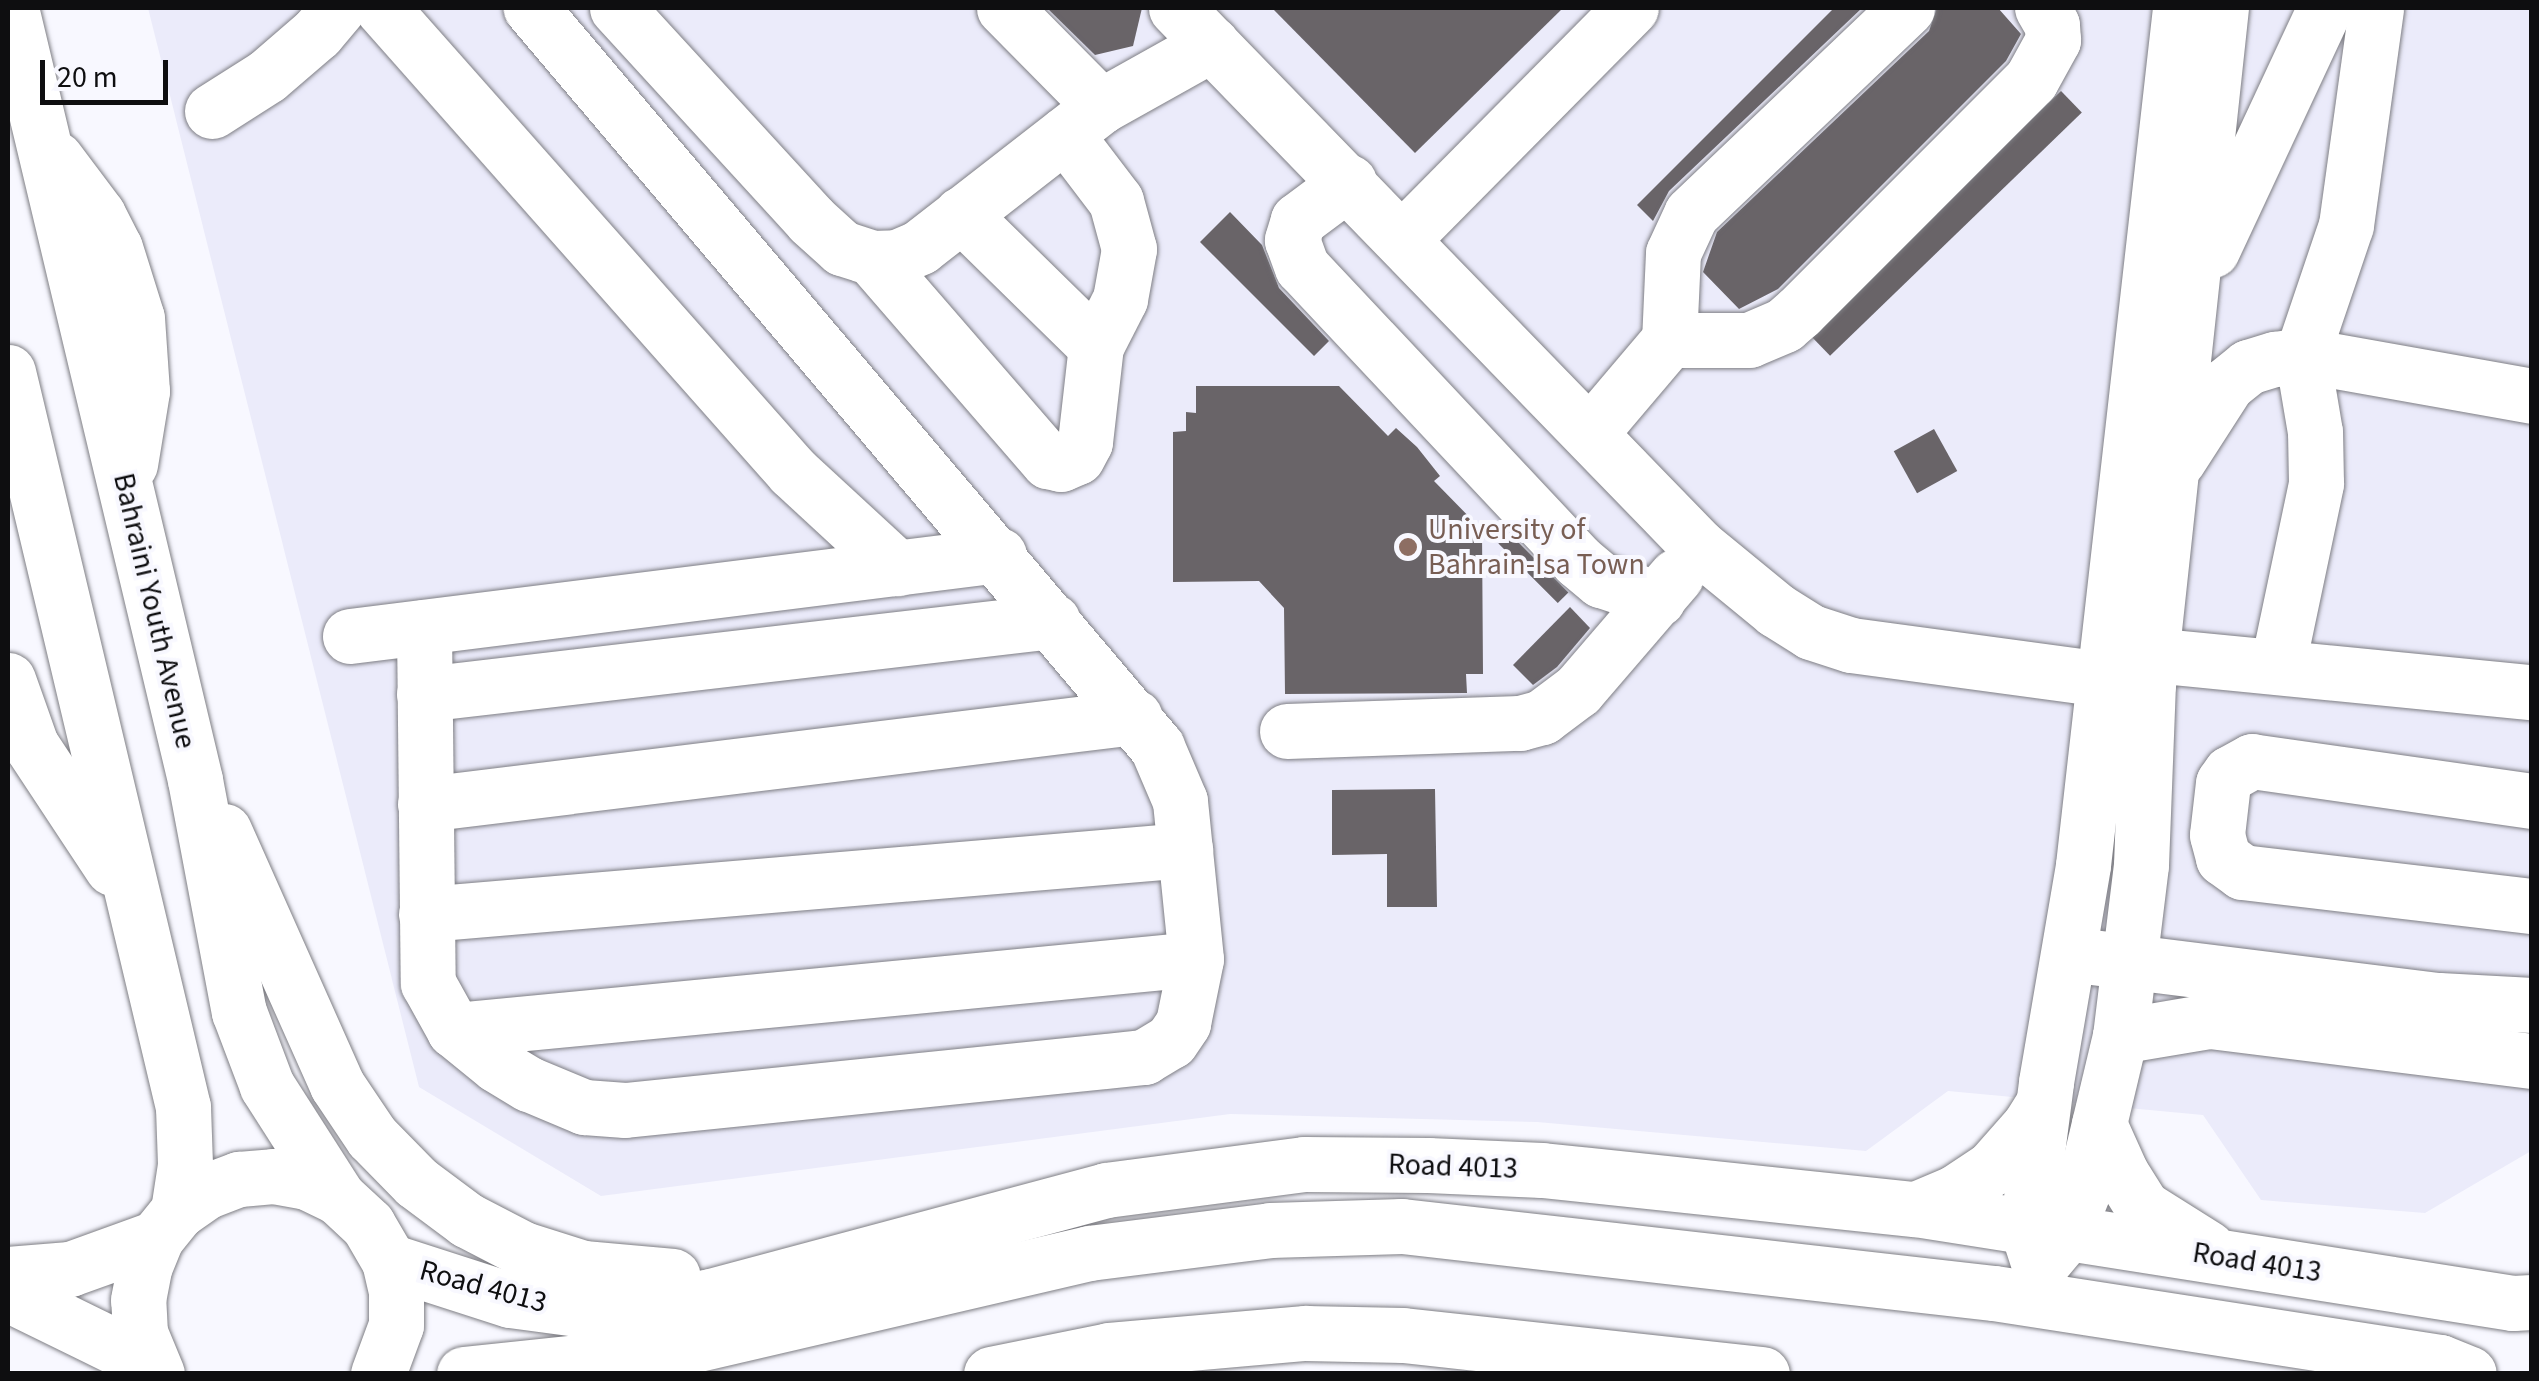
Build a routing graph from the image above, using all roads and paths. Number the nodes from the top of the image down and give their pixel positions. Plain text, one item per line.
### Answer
1 (11, 8) edge
2 (338, 8) edge
3 (382, 8) edge
4 (532, 8) edge
5 (617, 8) edge
6 (1004, 8) edge
7 (1907, 8) edge
8 (2042, 8) edge
9 (2180, 8) edge
10 (2221, 8) edge
11 (2325, 8) edge
12 (2376, 8) edge
13 (1624, 10) edge
14 (1194, 20) edge
15 (212, 111) dead end
16 (1083, 120) junction
17 (1348, 182) junction
18 (961, 214) junction
19 (1403, 238) junction
20 (872, 258) junction
21 (2194, 291) junction
22 (1669, 340) junction
23 (1096, 346) junction
24 (2302, 355) junction
25 (8, 372) edge
26 (2532, 396) edge
27 (1590, 433) junction
28 (2171, 470) junction
29 (1698, 546) junction
30 (999, 555) junction
31 (897, 568) junction
32 (1658, 600) junction
33 (1054, 622) junction
34 (424, 627) junction
35 (350, 636) dead end
36 (2278, 664) junction
37 (2135, 672) junction
38 (8, 680) edge
39 (2532, 692) edge
40 (424, 694) junction
41 (1135, 717) junction
42 (1287, 731) dead end
43 (195, 780) junction
44 (2532, 800) edge
45 (425, 804) junction
46 (1186, 850) junction
47 (131, 898) junction
48 (2532, 906) edge
49 (426, 914) junction
50 (2070, 954) junction
51 (1196, 960) junction
52 (2128, 962) junction
53 (2532, 1006) edge
54 (2435, 1025) junction
55 (454, 1030) junction
56 (2120, 1036) junction
57 (2532, 1060) edge
58 (2043, 1102) junction
59 (2099, 1124) junction
60 (338, 1197) junction
61 (1916, 1210) junction
62 (167, 1224) junction
63 (2031, 1256) junction
64 (2222, 1257) junction
65 (389, 1260) junction
66 (786, 1273) junction
67 (8, 1274) edge
68 (8, 1294) edge
69 (2532, 1302) edge
70 (1611, 1365) edge
71 (154, 1369) edge
72 (522, 1371) edge
73 (378, 1374) edge
74 (464, 1374) edge
75 (990, 1374) edge
76 (1762, 1374) edge
77 (2469, 1374) edge

1 - 43 street, Bahraini Youth Avenue
2 - 15 street
3 - 31 street
4 - 30 street
5 - 20 street
6 - 16 street
7 - 22 street
8 - 22 street
9 - 37 street
10 - 21 street
11 - 21 street
12 - 24 street
13 - 19 street
14 - 16 street
14 - 17 street
16 - 18 street
16 - 23 street
17 - 19 street
17 - 32 street
18 - 20 street
18 - 23 street
19 - 27 street
20 - 23 street
21 - 28 street
22 - 27 street
24 - 26 street
24 - 28 street
24 - 36 street
25 - 47 street
27 - 29 street
28 - 37 street
29 - 32 street
29 - 37 street
30 - 31 street
30 - 33 street
31 - 34 street
32 - 42 street
33 - 40 street
33 - 41 street
34 - 35 street
34 - 40 street
36 - 37 street
36 - 39 street
37 - 50 street
37 - 52 street
38 - 47 street
40 - 45 street
41 - 45 street
41 - 46 street
43 - 60 street, Bahraini Youth Avenue
43 - 66 street
44 - 48 street
45 - 49 street
46 - 49 street
46 - 51 street
47 - 62 street
49 - 55 street
50 - 52 street
50 - 58 street
51 - 55 street
51 - 55 street
52 - 54 street
52 - 56 street
53 - 54 street
54 - 56 street
54 - 57 street
56 - 59 street
58 - 61 street
58 - 63 street
59 - 63 street
59 - 64 street
60 - 62 street
60 - 65 street
61 - 63 street, Road 4013
61 - 66 street, Road 4013
62 - 67 street
62 - 71 street
63 - 64 street, Road 4013
63 - 72 street, Road 4013
63 - 77 street, Road 4013
64 - 69 street, Road 4013
65 - 66 street, Road 4013
65 - 73 street
68 - 71 street
70 - 75 street
70 - 76 street
72 - 74 street, Road 4013

